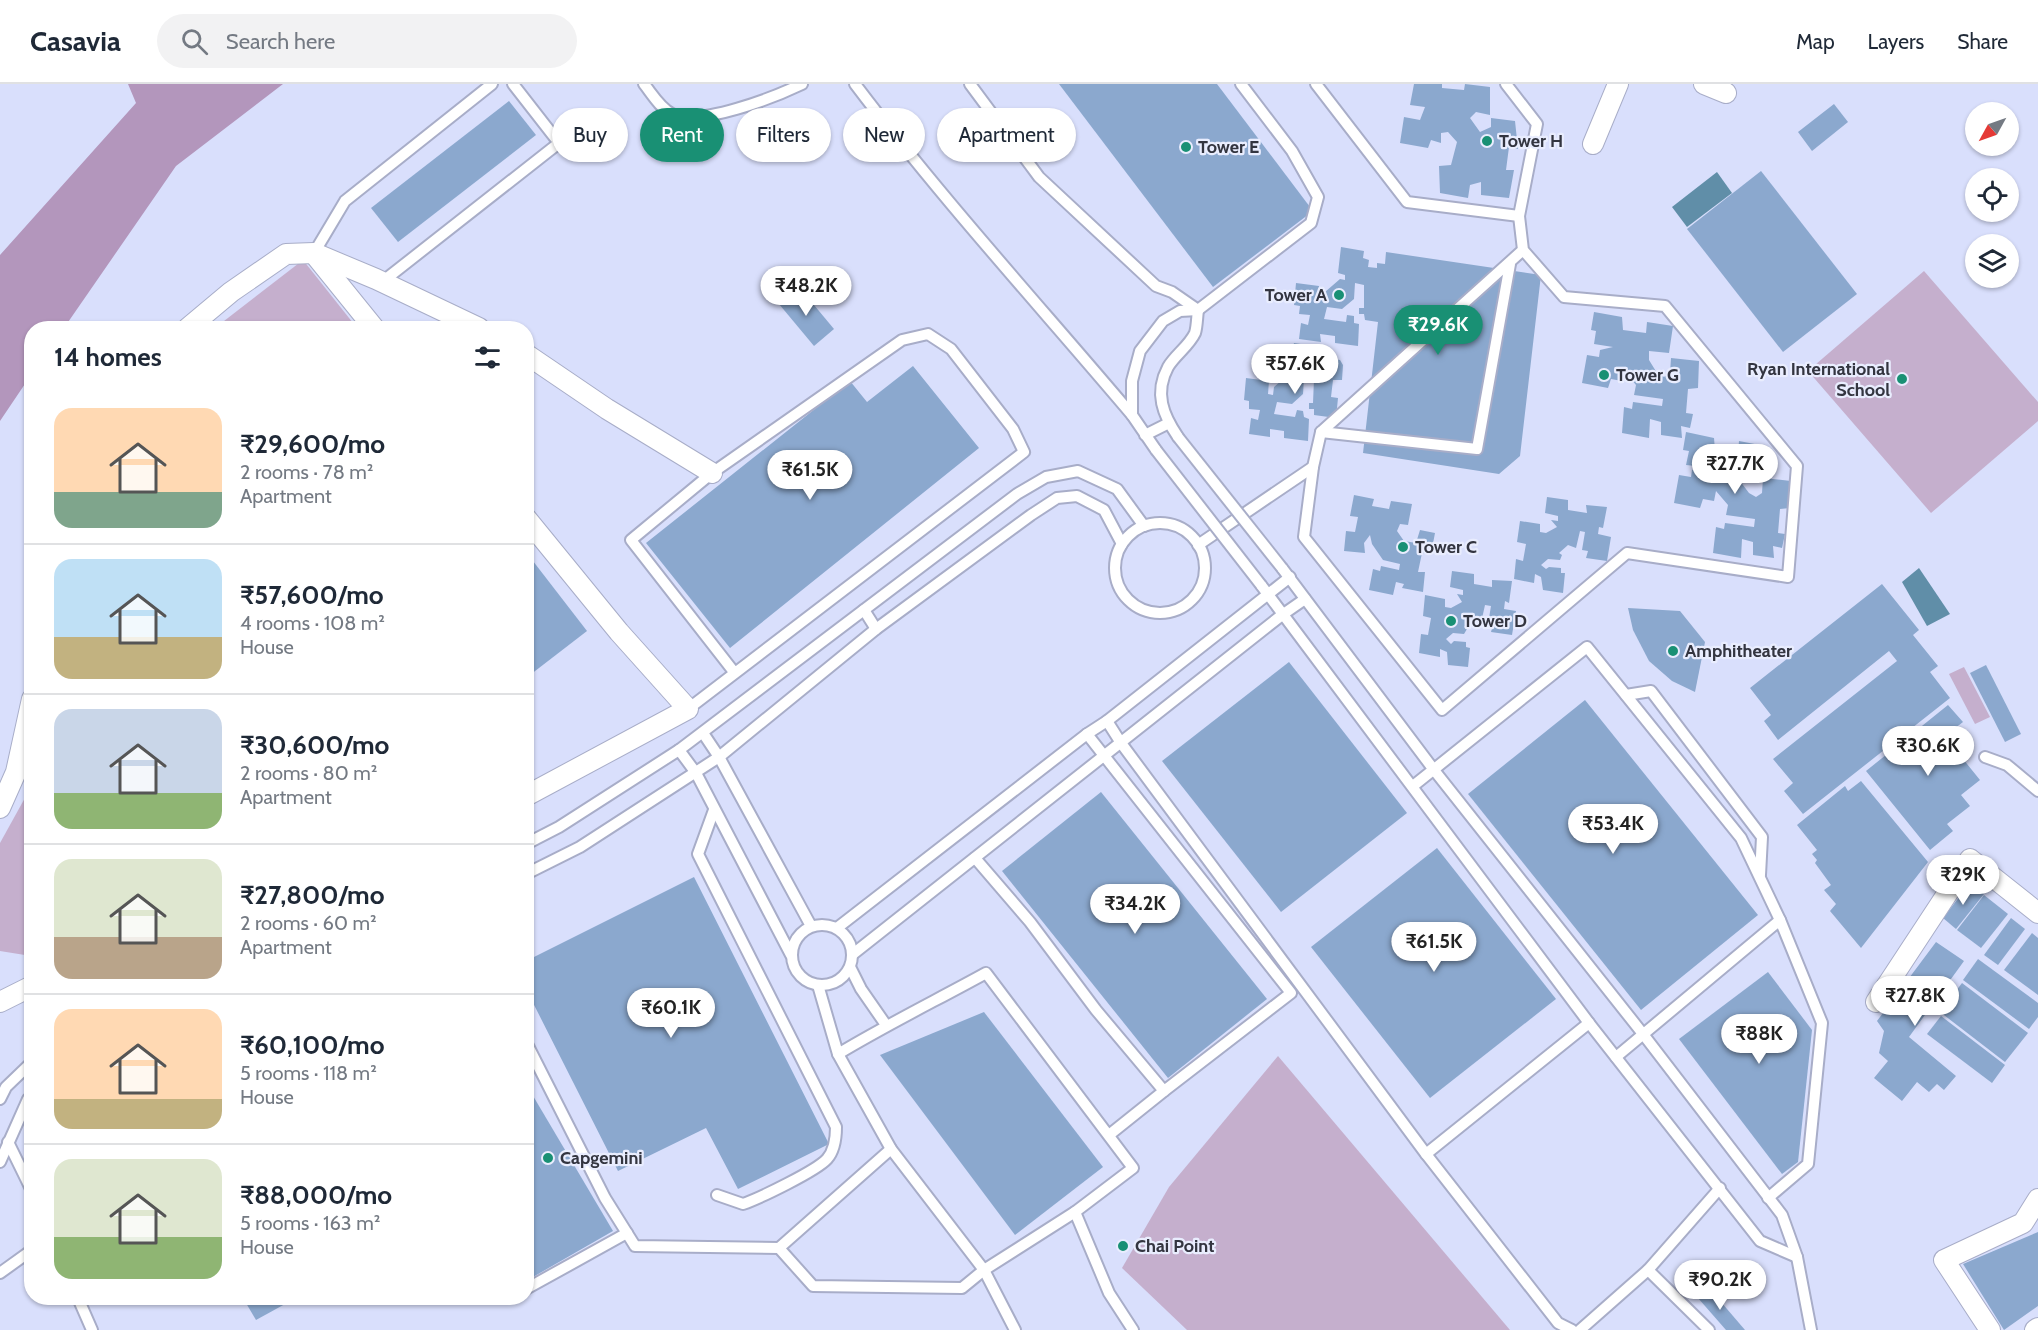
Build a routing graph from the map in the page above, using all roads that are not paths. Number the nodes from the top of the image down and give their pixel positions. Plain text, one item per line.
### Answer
1 (492, 84) edge
2 (513, 84) edge
3 (644, 84) edge
4 (802, 84) edge
5 (855, 84) edge
6 (970, 84) edge
7 (1241, 84) edge
8 (1316, 84) edge
9 (1506, 84) edge
10 (1618, 84) edge
11 (1704, 84) edge
12 (1725, 93) dead end
13 (1593, 144) dead end
14 (1519, 216) junction
15 (1523, 250) junction
16 (314, 253) junction
17 (1510, 264) junction
18 (382, 282) junction
19 (1198, 310) junction
20 (197, 321) edge
21 (368, 321) edge
22 (464, 321) edge
23 (534, 359) edge
24 (1132, 415) junction
25 (1169, 423) junction
26 (1321, 432) junction
27 (1145, 435) junction
28 (1313, 467) junction
29 (712, 473) junction
30 (1144, 526) junction
31 (534, 528) edge
32 (1122, 544) junction
33 (1198, 545) junction
34 (1290, 578) junction
35 (1264, 589) junction
36 (1305, 599) junction
37 (864, 610) junction
38 (1282, 615) junction
39 (876, 629) junction
40 (734, 672) junction
41 (1626, 695) junction
42 (688, 709) junction
43 (1107, 721) junction
44 (703, 733) junction
45 (1087, 734) junction
46 (24, 735) edge
47 (1121, 743) junction
48 (679, 750) junction
49 (1104, 756) junction
50 (719, 757) junction
51 (1985, 757) dead end
52 (1434, 770) junction
53 (696, 773) junction
54 (1413, 786) junction
55 (2038, 791) edge
56 (534, 792) edge
57 (0, 808) edge
58 (714, 810) junction
59 (534, 840) edge
60 (975, 858) junction
61 (534, 870) edge
62 (1760, 878) junction
63 (2038, 913) edge
64 (1780, 920) junction
65 (812, 926) junction
66 (837, 928) junction
67 (853, 954) junction
68 (791, 955) junction
69 (850, 967) junction
70 (818, 985) junction
71 (24, 990) edge
72 (0, 1002) edge
73 (1876, 1002) dead end
74 (1589, 1023) junction
75 (886, 1025) junction
76 (1643, 1034) junction
77 (838, 1054) junction
78 (1616, 1057) junction
79 (534, 1058) edge
80 (24, 1069) edge
81 (3, 1087) edge
82 (1164, 1091) junction
83 (0, 1099) edge
84 (24, 1108) edge
85 (1109, 1135) junction
86 (8, 1142) junction
87 (891, 1149) junction
88 (1426, 1154) junction
89 (0, 1162) edge
90 (24, 1175) edge
91 (1720, 1188) junction
92 (717, 1195) dead end
93 (1768, 1198) junction
94 (2038, 1199) edge
95 (1075, 1212) junction
96 (627, 1233) junction
97 (779, 1248) junction
98 (24, 1256) edge
99 (1797, 1257) junction
100 (984, 1270) junction
101 (1648, 1270) junction
102 (0, 1273) edge
103 (534, 1285) edge
104 (81, 1305) edge
105 (92, 1330) edge
106 (1015, 1330) edge
107 (1133, 1330) edge
108 (1572, 1330) edge
109 (1580, 1330) edge
110 (1709, 1330) edge
111 (1811, 1330) edge
112 (1990, 1330) edge

1 - 16 lane
2 - 18 lane
3 - 4 lane
5 - 24 lane
6 - 19 lane
7 - 19 lane
8 - 14 lane
9 - 14 lane
10 - 13 street
11 - 12 street
14 - 15 lane
15 - 17 lane
15 - 28 lane
16 - 18 street
16 - 20 street
16 - 21 street
17 - 26 lane
17 - 26 lane
18 - 22 street
19 - 24 lane
19 - 25 lane
23 - 29 street
24 - 27 lane
25 - 27 lane
25 - 34 lane, bridge
26 - 28 lane
27 - 35 lane, bridge
28 - 33 lane
29 - 40 lane
29 - 40 lane
30 - 32 lane
30 - 33 lane
30 - 37 lane
31 - 42 street
32 - 33 lane
32 - 39 lane
34 - 35 lane
34 - 36 lane
35 - 38 lane
35 - 43 lane
36 - 38 lane
36 - 52 lane
37 - 39 lane
37 - 44 lane
38 - 47 lane
38 - 54 lane
39 - 50 lane
40 - 42 lane
41 - 52 lane
41 - 62 lane
41 - 62 lane
42 - 56 street
43 - 45 lane
43 - 47 lane
44 - 48 lane
44 - 50 lane
45 - 49 lane
45 - 66 lane
46 - 57 street
47 - 49 lane
47 - 88 lane
48 - 53 lane
48 - 59 lane
49 - 60 lane
49 - 82 lane
50 - 53 lane
50 - 65 lane
51 - 55 lane
52 - 54 lane
52 - 76 lane
53 - 58 lane
53 - 61 lane
54 - 74 lane
58 - 68 lane
58 - 92 lane
60 - 67 lane
60 - 82 lane
62 - 64 lane
63 - 73 street
64 - 76 lane
64 - 93 lane
65 - 66 lane
65 - 68 lane
66 - 67 lane
67 - 69 lane
68 - 70 lane
69 - 70 lane
69 - 75 lane
70 - 77 lane
71 - 72 street
74 - 78 lane
74 - 88 lane
75 - 77 lane
75 - 85 lane
76 - 78 lane
76 - 93 lane
77 - 87 lane
78 - 91 lane
79 - 96 lane
80 - 81 lane
81 - 83 lane
82 - 85 lane
84 - 86 lane
85 - 95 lane
86 - 89 lane
86 - 90 lane
87 - 97 lane
87 - 100 lane
88 - 108 lane
91 - 99 lane
91 - 101 lane
93 - 99 lane
94 - 112 street
95 - 100 lane
95 - 107 lane
96 - 97 lane
96 - 103 lane
97 - 100 lane
98 - 102 lane
99 - 111 lane
100 - 106 lane
101 - 109 lane
101 - 110 lane
104 - 105 lane

